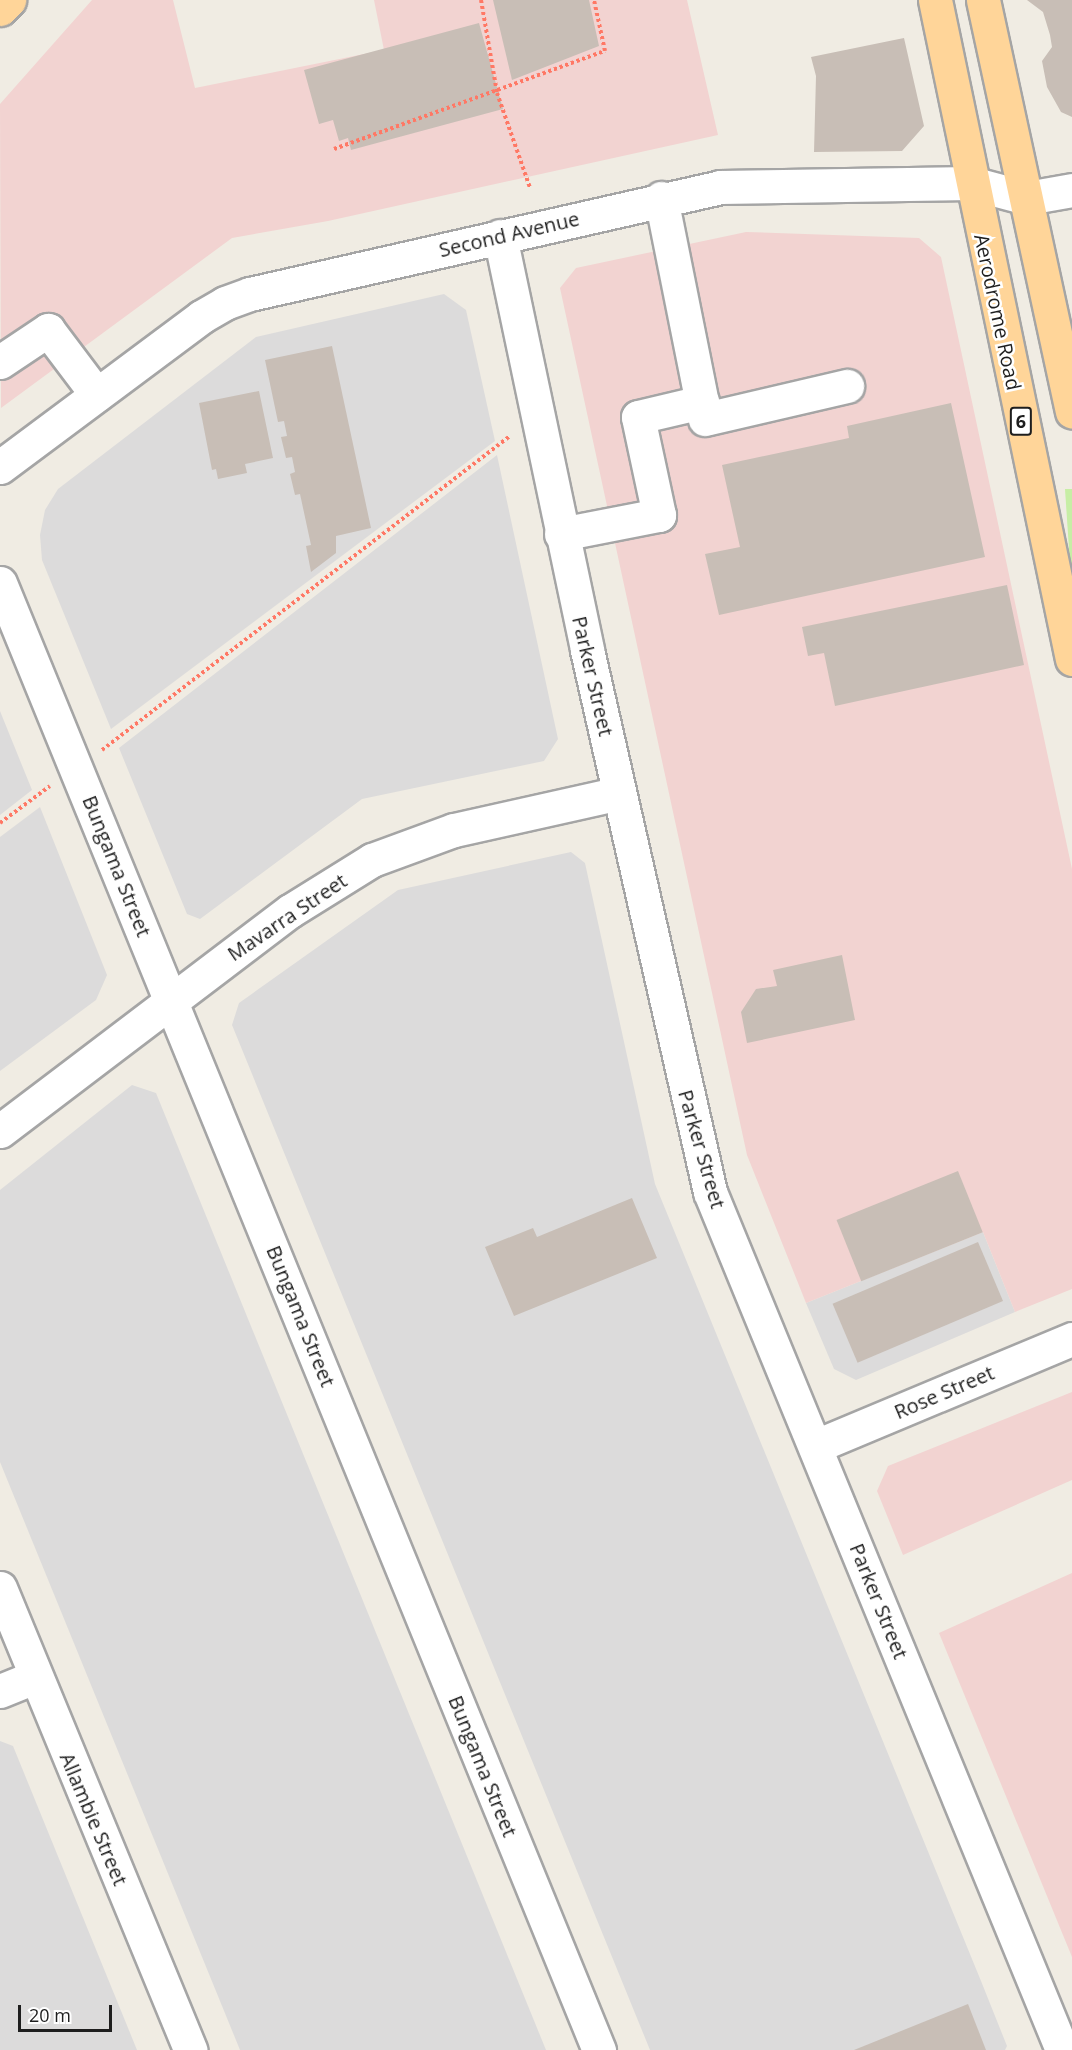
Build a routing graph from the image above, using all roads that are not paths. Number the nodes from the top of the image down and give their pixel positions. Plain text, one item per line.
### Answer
1 (9, 0) edge
2 (935, 0) edge
3 (983, 0) edge
4 (0, 9) edge
5 (971, 183) junction
6 (1072, 190) edge
7 (661, 198) junction
8 (1027, 198) junction
9 (500, 236) junction
10 (1, 357) edge
11 (848, 386) dead end
12 (97, 395) junction
13 (702, 402) junction
14 (1072, 411) edge
15 (0, 467) edge
16 (561, 534) junction
17 (0, 583) edge
18 (1072, 660) edge
19 (619, 793) junction
20 (172, 999) junction
21 (0, 1131) edge
22 (1072, 1339) edge
23 (816, 1446) junction
24 (0, 1588) edge
25 (35, 1677) junction
26 (0, 1691) edge
27 (190, 2050) edge
28 (598, 2050) edge
29 (1062, 2050) edge

1 - 4 main road
2 - 5 main road, Aerodrome Road / 6
3 - 8 main road
5 - 7 street, Second Avenue
5 - 8 street, Second Avenue
5 - 18 main road, Aerodrome Road / 6
6 - 8 street, Second Avenue
7 - 9 street, Second Avenue
7 - 13 street
8 - 14 main road
9 - 12 street, Second Avenue
9 - 16 street, Parker Street
10 - 12 street
11 - 13 street
12 - 15 street, Second Avenue
13 - 16 street
16 - 19 street, Parker Street
17 - 20 street, Bungama Street
19 - 20 street, Mavarra Street
19 - 23 street, Parker Street
20 - 21 street, Mavarra Street
20 - 28 street, Bungama Street
22 - 23 street, Rose Street
23 - 29 street, Parker Street
24 - 25 street, Allambie Street
25 - 26 street
25 - 27 street, Allambie Street

